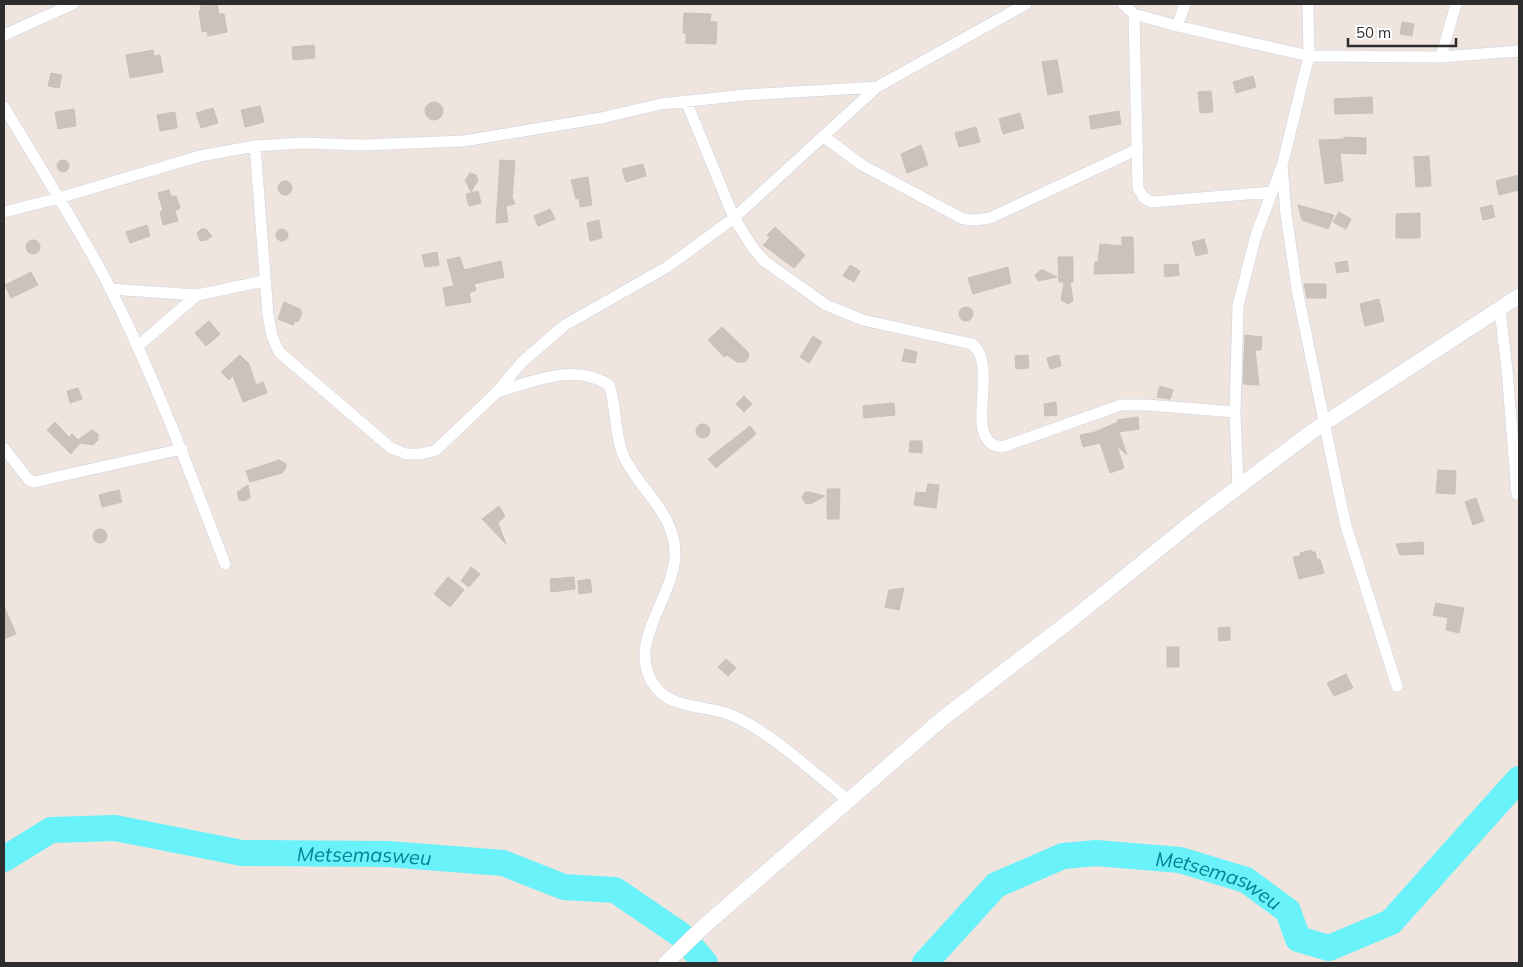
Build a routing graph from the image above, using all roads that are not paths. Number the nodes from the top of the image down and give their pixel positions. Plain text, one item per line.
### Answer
1 (73, 4) edge
2 (1026, 4) edge
3 (1123, 4) edge
4 (1185, 4) edge
5 (1308, 4) edge
6 (1456, 4) edge
7 (1134, 14) junction
8 (1177, 26) junction
9 (4, 35) edge
10 (1519, 50) edge
11 (1309, 56) junction
12 (1441, 57) junction
13 (877, 87) junction
14 (686, 101) junction
15 (4, 107) edge
16 (823, 136) junction
17 (255, 146) junction
18 (1138, 149) junction
19 (1282, 166) junction
20 (1272, 192) junction
21 (59, 198) junction
22 (4, 212) edge
23 (734, 218) junction
24 (264, 281) junction
25 (110, 289) junction
26 (197, 295) junction
27 (1519, 296) edge
28 (1500, 310) junction
29 (137, 347) junction
30 (496, 392) junction
31 (1235, 412) junction
32 (1325, 422) junction
33 (4, 448) edge
34 (182, 449) junction
35 (1238, 487) junction
36 (1517, 494) dead end
37 (225, 564) dead end
38 (1397, 686) dead end
39 (848, 800) junction
40 (666, 963) edge

1 - 9 street
2 - 13 street
3 - 7 street
4 - 8 street
5 - 11 street
6 - 12 street
7 - 8 street
7 - 18 street
8 - 11 street
10 - 12 street
11 - 12 street
11 - 19 street
13 - 14 street
13 - 16 street
14 - 17 street
14 - 23 street
15 - 21 street
16 - 18 street
16 - 23 street
17 - 21 street
17 - 24 street
18 - 20 street
19 - 20 street
19 - 32 street
20 - 31 street
21 - 22 street
21 - 25 street
23 - 30 street
23 - 31 street
24 - 26 street
24 - 30 street
25 - 26 street
25 - 29 street
26 - 29 street
27 - 28 street
28 - 32 street
28 - 36 street
29 - 34 street
30 - 39 street
31 - 35 street
32 - 35 street
32 - 38 street
33 - 34 street
34 - 37 street
35 - 39 street
39 - 40 street

